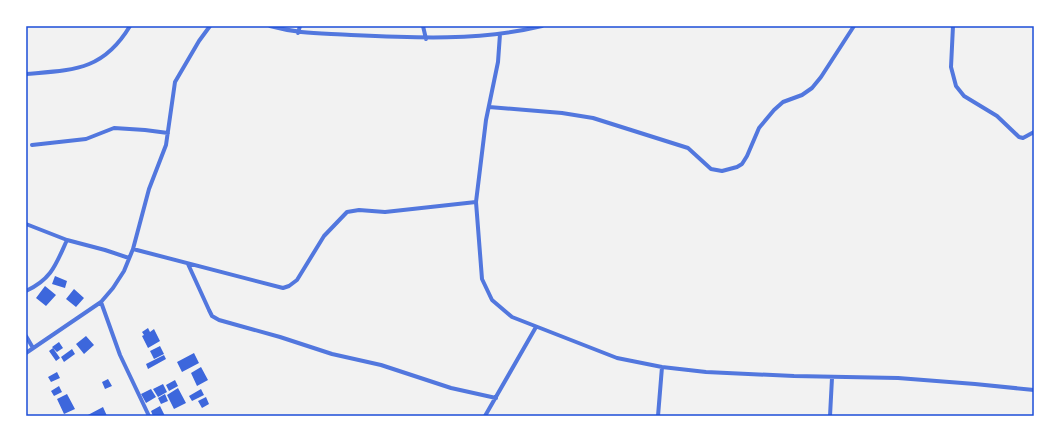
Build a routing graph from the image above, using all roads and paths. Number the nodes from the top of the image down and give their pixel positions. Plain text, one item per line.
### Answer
1 (130, 26) edge
2 (210, 26) edge
3 (270, 26) edge
4 (300, 26) edge
5 (423, 26) edge
6 (542, 26) edge
7 (854, 26) edge
8 (953, 26) edge
9 (298, 33) junction
10 (500, 34) junction
11 (426, 39) junction
12 (26, 74) edge
13 (489, 108) junction
14 (1034, 132) edge
15 (168, 133) junction
16 (32, 145) dead end
17 (476, 202) junction
18 (26, 224) edge
19 (66, 240) junction
20 (133, 249) junction
21 (129, 258) junction
22 (188, 264) junction
23 (26, 291) edge
24 (101, 302) junction
25 (536, 327) junction
26 (26, 336) edge
27 (33, 348) junction
28 (26, 353) edge
29 (662, 367) junction
30 (832, 378) junction
31 (1034, 390) edge
32 (496, 398) junction
33 (149, 416) edge
34 (485, 416) edge
35 (658, 416) edge
36 (830, 416) edge

1 - 12 street
2 - 15 street
3 - 9 street
4 - 9 street
5 - 11 street
6 - 10 street
7 - 13 street
8 - 14 street
9 - 11 street
10 - 11 street
10 - 13 street
13 - 17 street
15 - 16 street
15 - 20 street
17 - 22 street
17 - 25 street
18 - 19 street
19 - 21 street
19 - 23 street
20 - 21 street
20 - 22 street
21 - 24 street
22 - 32 street
24 - 27 street
24 - 33 street
25 - 29 street
25 - 32 street
26 - 27 street
27 - 28 street
29 - 30 street
29 - 35 street
30 - 31 street
30 - 36 street
32 - 34 street

